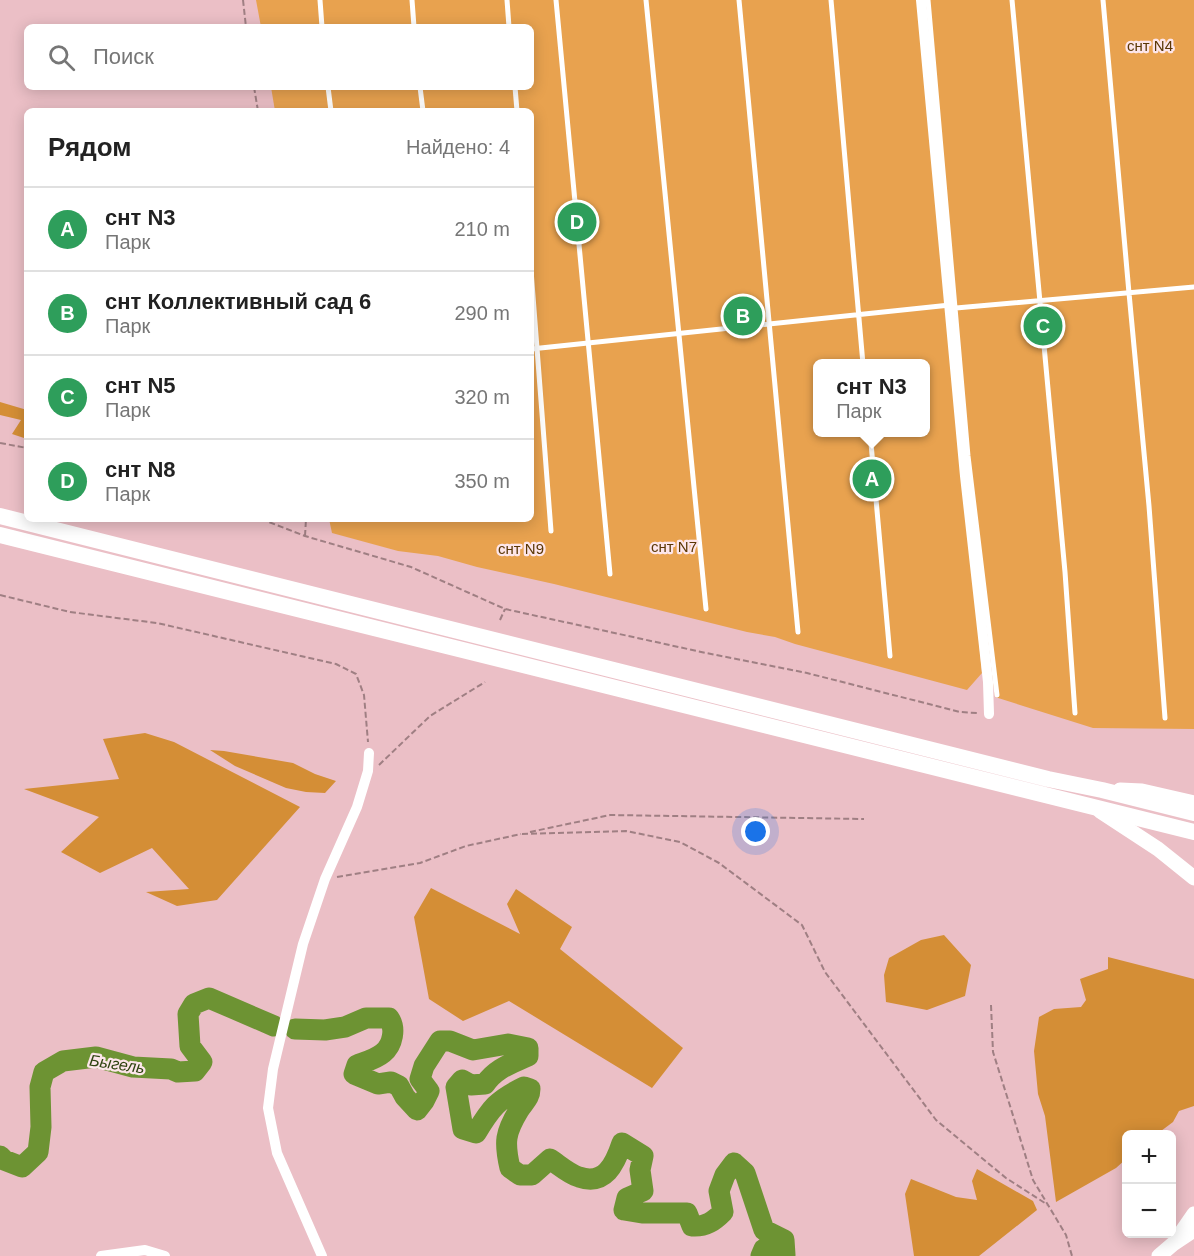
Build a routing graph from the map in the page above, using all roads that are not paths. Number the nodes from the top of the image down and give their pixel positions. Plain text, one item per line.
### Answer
1 (320, 0) edge
2 (412, 0) edge
3 (507, 0) edge
4 (556, 0) edge
5 (646, 0) edge
6 (739, 0) edge
7 (831, 0) edge
8 (921, 0) edge
9 (928, 0) edge
10 (1012, 0) edge
11 (1103, 0) edge
12 (322, 24) edge
13 (414, 24) edge
14 (509, 24) edge
15 (328, 90) edge
16 (420, 90) edge
17 (515, 90) edge
18 (331, 108) edge
19 (423, 108) edge
20 (517, 108) edge
21 (1194, 287) edge
22 (1129, 293) junction
23 (1040, 301) junction
24 (534, 304) edge
25 (953, 307) junction
26 (859, 315) junction
27 (769, 325) junction
28 (679, 334) junction
29 (589, 344) junction
30 (538, 349) junction
31 (534, 350) edge
32 (864, 359) edge
33 (870, 437) edge
34 (0, 516) edge
35 (551, 531) dead end
36 (0, 536) edge
37 (610, 574) dead end
38 (706, 609) dead end
39 (798, 632) dead end
40 (890, 656) dead end
41 (997, 695) dead end
42 (1075, 713) dead end
43 (989, 714) road end
44 (1165, 718) dead end
45 (369, 753) road end
46 (1102, 790) junction
47 (1194, 803) edge
48 (1095, 807) junction
49 (1194, 813) edge
50 (1194, 832) edge
51 (1194, 878) edge
52 (1194, 1214) edge
53 (1194, 1221) edge
54 (1194, 1230) edge
55 (1173, 1244) junction
56 (317, 1253) edge
57 (101, 1256) edge
58 (165, 1256) edge
59 (1159, 1256) edge

1 - 12 lane
2 - 13 lane
3 - 14 lane
4 - 29 lane
5 - 28 lane
6 - 27 lane
7 - 26 lane
8 - 25 street
9 - 25 lane
10 - 23 lane
11 - 22 lane
15 - 18 lane
16 - 19 lane
17 - 20 lane
21 - 22 lane
22 - 23 lane
22 - 44 lane
23 - 25 lane
23 - 42 lane
24 - 30 lane
25 - 26 lane
25 - 41 lane
25 - 43 street
26 - 27 lane
26 - 32 lane
27 - 28 lane
27 - 39 lane
28 - 29 lane
28 - 38 lane
29 - 30 lane
29 - 37 lane
30 - 31 lane
30 - 35 lane
33 - 40 lane
34 - 46 highway
36 - 48 highway
45 - 56 street
46 - 47 main road
46 - 49 highway
48 - 50 highway
48 - 51 main road
52 - 55 main road
53 - 55 main road
54 - 55 main road
55 - 59 main road
57 - 58 street

